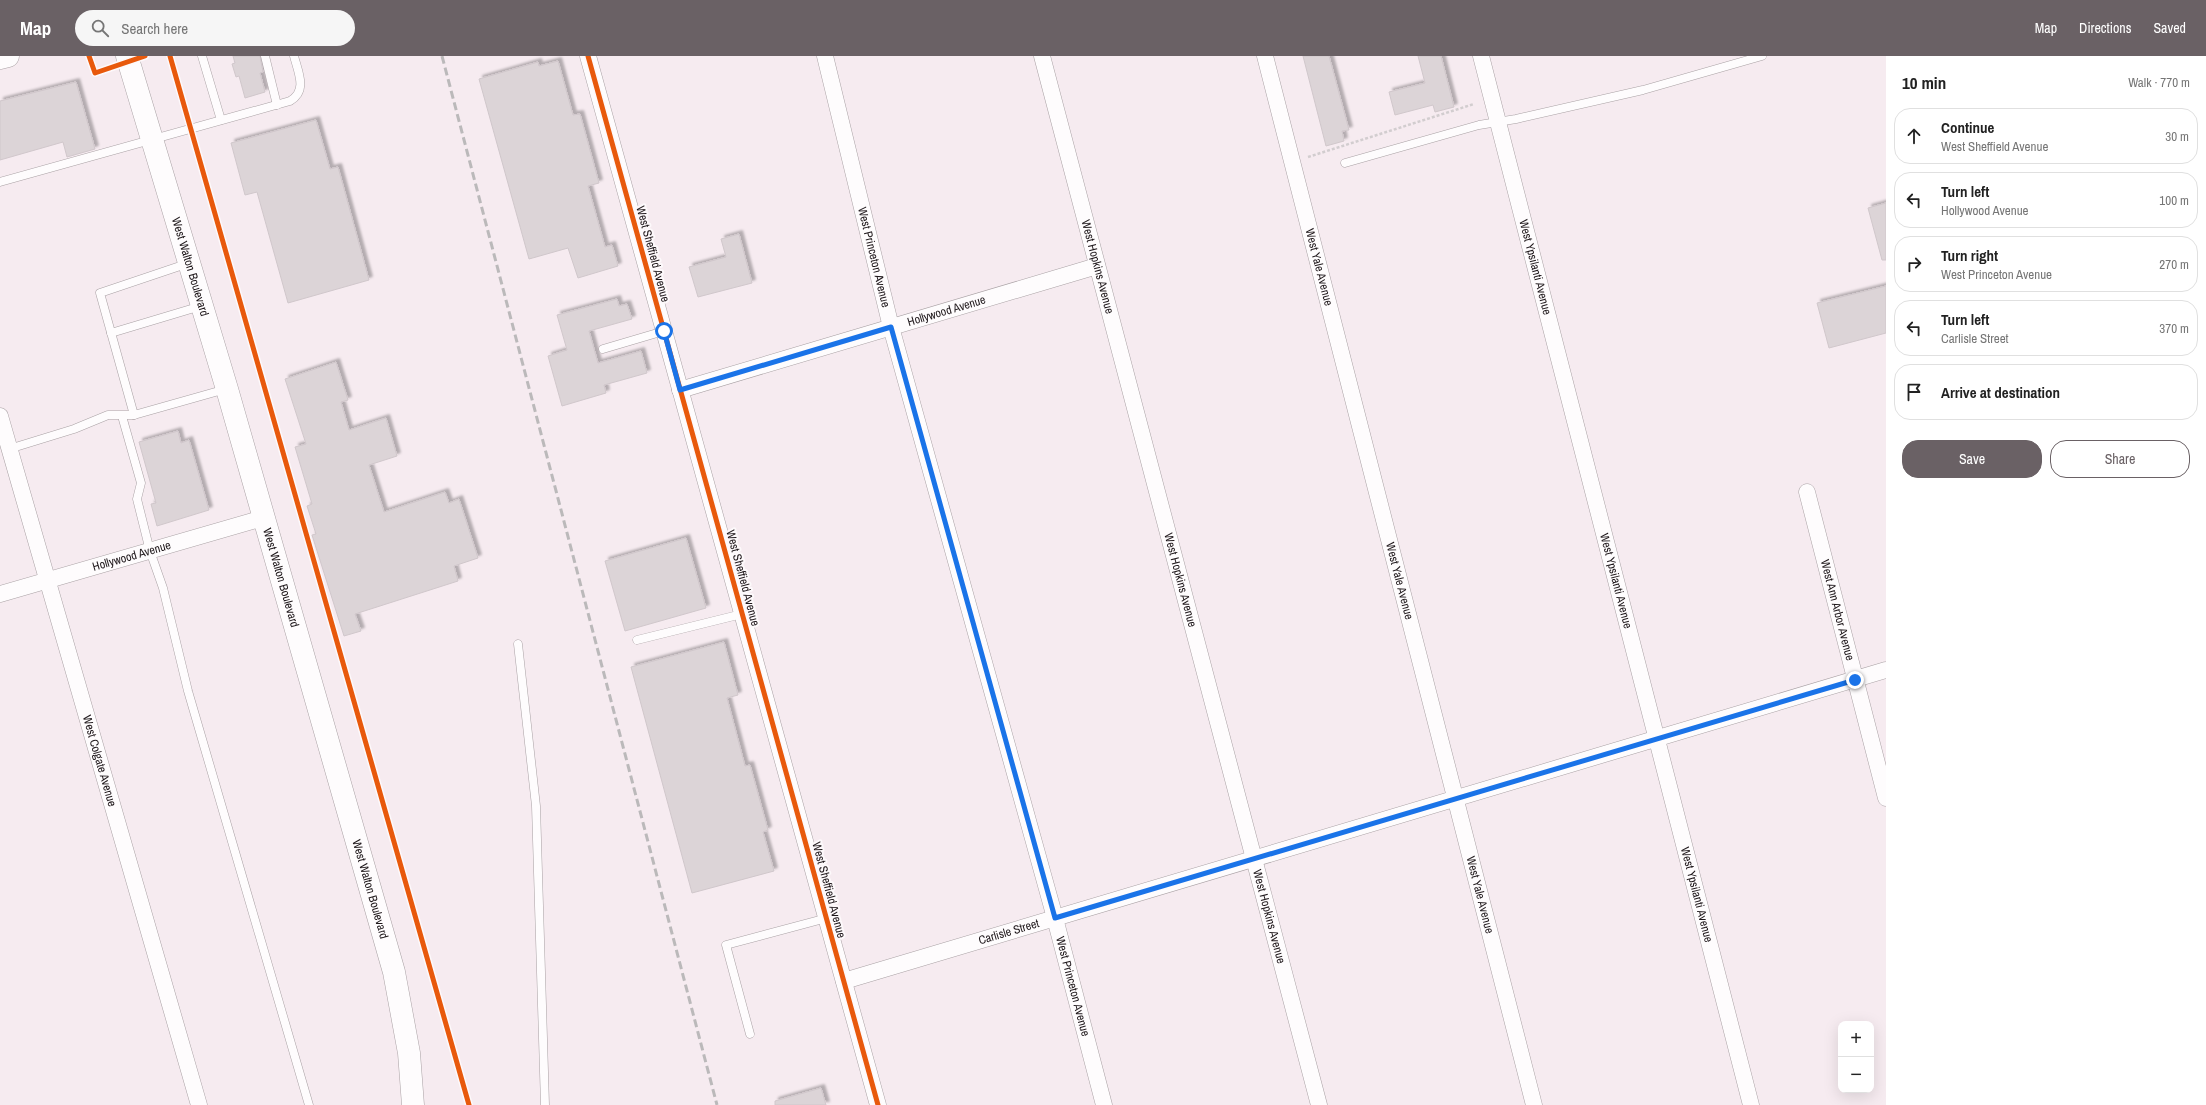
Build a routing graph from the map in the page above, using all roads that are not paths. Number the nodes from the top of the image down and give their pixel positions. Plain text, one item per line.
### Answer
1 (8, 56) edge
2 (127, 56) edge
3 (202, 56) edge
4 (265, 56) edge
5 (294, 56) edge
6 (588, 56) edge
7 (825, 56) edge
8 (1042, 56) edge
9 (1265, 56) edge
10 (1481, 56) edge
11 (1762, 56) edge
12 (0, 58) edge
13 (277, 105) junction
14 (221, 120) junction
15 (1498, 122) junction
16 (152, 139) junction
17 (1345, 163) dead end
18 (0, 182) edge
19 (189, 263) junction
20 (1097, 266) junction
21 (202, 306) junction
22 (891, 327) junction
23 (664, 331) junction
24 (111, 333) junction
25 (603, 349) dead end
26 (227, 389) junction
27 (680, 390) junction
28 (0, 416) edge
29 (122, 416) junction
30 (134, 416) junction
31 (10, 449) junction
32 (1807, 492) dead end
33 (263, 518) junction
34 (150, 550) junction
35 (47, 580) junction
36 (0, 594) edge
37 (742, 614) junction
38 (637, 640) dead end
39 (518, 644) dead end
40 (1886, 670) edge
41 (1855, 680) junction
42 (1656, 739) junction
43 (1886, 798) edge
44 (1455, 799) junction
45 (1255, 858) junction
46 (827, 918) junction
47 (1055, 918) junction
48 (844, 981) junction
49 (750, 1034) dead end
50 (199, 1105) edge
51 (309, 1105) edge
52 (413, 1105) edge
53 (545, 1105) edge
54 (878, 1105) edge
55 (1104, 1105) edge
56 (1319, 1105) edge
57 (1534, 1105) edge
58 (1751, 1105) edge

1 - 12 main road
2 - 16 main road, West Walton Boulevard
3 - 14 lane
4 - 13 lane
5 - 13 lane
6 - 23 street, West Sheffield Avenue
7 - 22 street, West Princeton Avenue
8 - 20 street, West Hopkins Avenue
9 - 44 street, West Yale Avenue
10 - 15 street, West Ypsilanti Avenue
11 - 15 lane
13 - 14 lane
14 - 16 lane
15 - 17 lane
15 - 42 street, West Ypsilanti Avenue
16 - 18 lane
16 - 19 main road, West Walton Boulevard
19 - 21 main road, West Walton Boulevard
19 - 24 lane
20 - 22 street, Hollywood Avenue
20 - 45 street, West Hopkins Avenue
21 - 24 lane
21 - 26 main road, West Walton Boulevard
22 - 27 street, Hollywood Avenue
22 - 47 street, West Princeton Avenue
23 - 25 lane
23 - 27 street, West Sheffield Avenue
24 - 30 lane
26 - 30 lane
26 - 33 main road, West Walton Boulevard
27 - 37 street, West Sheffield Avenue
28 - 31 street, West Colgate Avenue
29 - 30 lane
29 - 31 lane
29 - 34 lane
31 - 35 street, West Colgate Avenue
32 - 41 street, West Ann Arbor Avenue
33 - 34 street, Hollywood Avenue
33 - 52 main road, West Walton Boulevard
34 - 35 street, Hollywood Avenue
34 - 51 lane
35 - 36 street, Hollywood Avenue
35 - 50 street, West Colgate Avenue
37 - 38 lane
37 - 46 street, West Sheffield Avenue
39 - 53 lane
40 - 41 street, Carlisle Street
41 - 42 street, Carlisle Street
41 - 43 street, West Ann Arbor Avenue
42 - 44 street, Carlisle Street
42 - 58 street, West Ypsilanti Avenue
44 - 45 street, Carlisle Street
44 - 57 street, West Yale Avenue
45 - 47 street, Carlisle Street
45 - 56 street, West Hopkins Avenue
46 - 48 street, West Sheffield Avenue
46 - 49 lane
47 - 48 street, Carlisle Street
47 - 55 street, West Princeton Avenue
48 - 54 street, West Sheffield Avenue

